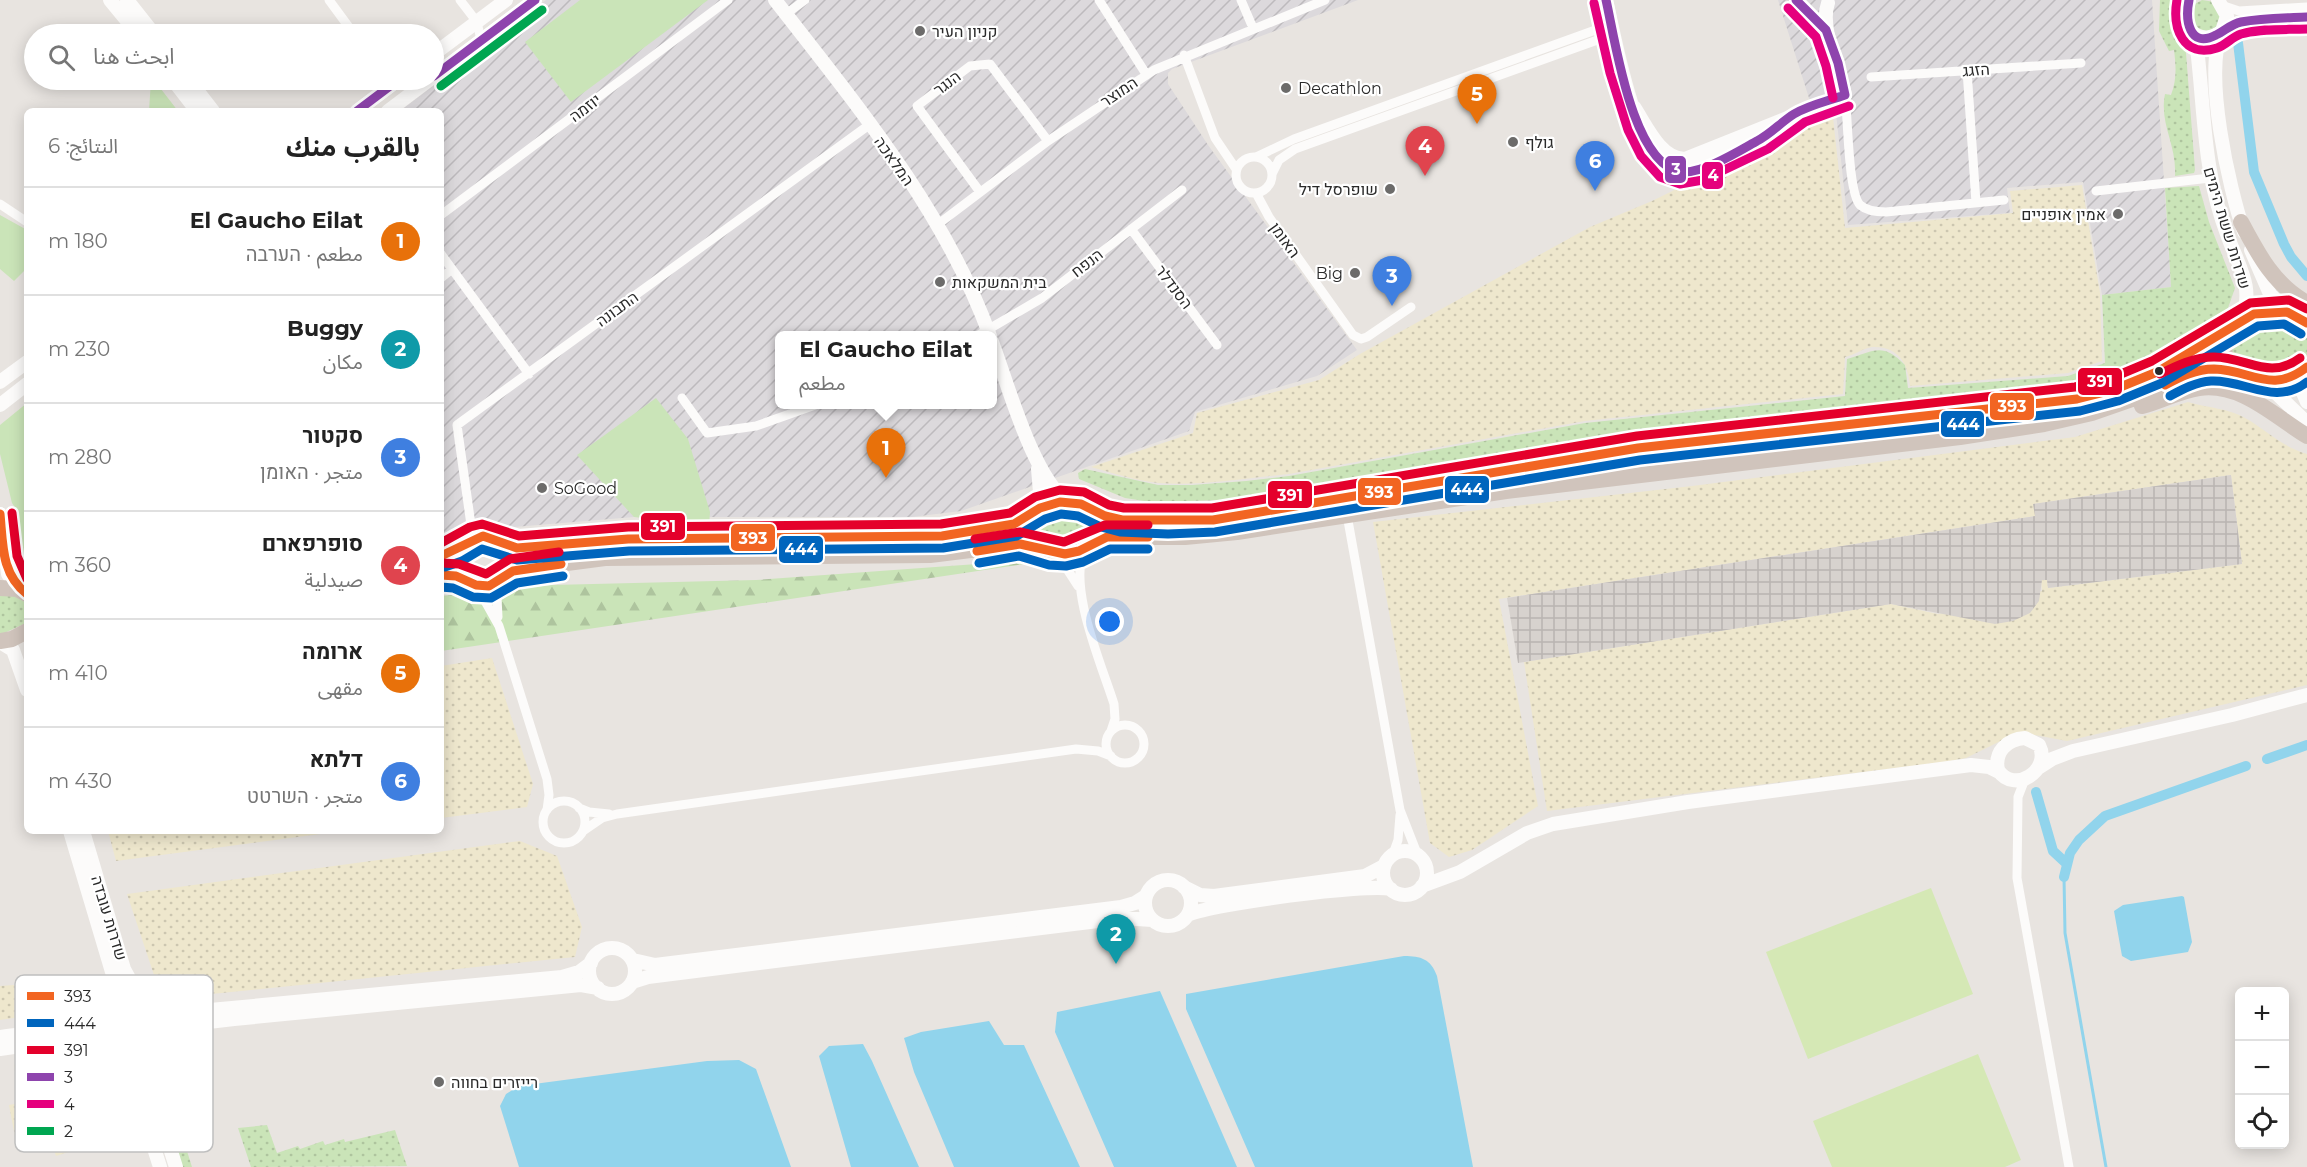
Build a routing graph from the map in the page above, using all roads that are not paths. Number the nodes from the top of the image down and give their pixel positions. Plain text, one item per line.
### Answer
1 (110, 0) edge
2 (127, 0) edge
3 (329, 0) edge
4 (460, 0) edge
5 (506, 0) edge
6 (535, 0) edge
7 (728, 0) edge
8 (775, 0) edge
9 (805, 0) edge
10 (1099, 0) edge
11 (1241, 0) edge
12 (1325, 0) edge
13 (1606, 0) edge
14 (1829, 2) edge
15 (2190, 2) edge
16 (2220, 2) edge
17 (1801, 4) edge
18 (2307, 7) edge
19 (786, 14) junction
20 (2307, 17) edge
21 (477, 22) junction
22 (130, 24) edge
23 (146, 24) edge
24 (347, 24) edge
25 (1253, 28) junction
26 (1613, 29) junction
27 (2189, 29) junction
28 (2223, 29) junction
29 (1826, 30) junction
30 (481, 40) junction
31 (444, 47) edge
32 (1184, 55) junction
33 (2081, 63) dead end
34 (444, 68) edge
35 (1967, 70) junction
36 (1146, 74) junction
37 (1871, 77) dead end
38 (181, 90) edge
39 (197, 90) edge
40 (382, 90) edge
41 (416, 90) edge
42 (1845, 95) junction
43 (195, 108) edge
44 (211, 108) edge
45 (360, 108) edge
46 (392, 108) edge
47 (869, 125) junction
48 (1048, 141) junction
49 (1256, 157) junction
50 (1236, 169) junction
51 (1272, 174) junction
52 (2210, 178) junction
53 (1182, 190) dead end
54 (2096, 190) dead end
55 (980, 192) junction
56 (1257, 193) junction
57 (2004, 200) dead end
58 (1976, 203) junction
59 (0, 204) edge
60 (444, 213) edge
61 (24, 220) edge
62 (2241, 222) junction
63 (937, 225) junction
64 (1131, 229) junction
65 (444, 258) edge
66 (452, 269) junction
67 (444, 276) edge
68 (2307, 303) edge
69 (1411, 308) dead end
70 (2287, 312) junction
71 (2237, 322) junction
72 (2307, 323) edge
73 (985, 331) edge
74 (994, 331) edge
75 (1217, 345) dead end
76 (997, 361) edge
77 (24, 364) edge
78 (2306, 368) edge
79 (2237, 373) junction
80 (529, 374) junction
81 (2257, 381) junction
82 (0, 382) edge
83 (24, 386) edge
84 (682, 399) dead end
85 (2307, 402) edge
86 (0, 405) edge
87 (806, 409) edge
88 (2076, 418) junction
89 (2307, 423) edge
90 (2307, 436) edge
91 (1037, 461) junction
92 (1067, 502) junction
93 (1036, 511) junction
94 (1091, 511) junction
95 (0, 514) edge
96 (1347, 515) junction
97 (469, 543) junction
98 (502, 544) junction
99 (1088, 546) junction
100 (1044, 551) junction
101 (444, 555) edge
102 (444, 576) edge
103 (503, 577) junction
104 (471, 582) junction
105 (0, 588) edge
106 (1079, 588) junction
107 (23, 592) edge
108 (499, 626) junction
109 (24, 633) edge
110 (0, 642) edge
111 (24, 681) edge
112 (2307, 695) edge
113 (1114, 704) junction
114 (1128, 725) junction
115 (1109, 734) junction
116 (2036, 742) junction
117 (2004, 747) junction
118 (1076, 749) junction
119 (2078, 750) junction
120 (1111, 756) junction
121 (1971, 765) junction
122 (2038, 768) junction
123 (2005, 776) junction
124 (2025, 778) junction
125 (547, 779) junction
126 (2018, 797) junction
127 (566, 802) junction
128 (579, 808) junction
129 (548, 810) junction
130 (1400, 810) junction
131 (617, 814) junction
132 (583, 831) junction
133 (71, 834) edge
134 (84, 834) edge
135 (1420, 858) junction
136 (1389, 860) junction
137 (1467, 868) junction
138 (1422, 886) junction
139 (1184, 887) junction
140 (1391, 889) junction
141 (1146, 896) junction
142 (1188, 915) junction
143 (1152, 920) junction
144 (633, 960) junction
145 (591, 963) junction
146 (113, 975) edge
147 (127, 975) edge
148 (632, 982) junction
149 (598, 988) junction
150 (213, 1010) edge
151 (213, 1021) edge
152 (15, 1035) edge
153 (0, 1037) edge
154 (15, 1047) edge
155 (0, 1049) edge
156 (155, 1152) edge
157 (171, 1152) edge
158 (160, 1167) edge
159 (176, 1167) edge
160 (2068, 1167) edge

1 - 22 street
2 - 23 street
3 - 24 street
4 - 21 street
5 - 21 street
6 - 30 street
7 - 60 street, יוזמה
8 - 19 street, המלאכה
9 - 19 street
10 - 36 street
11 - 25 street
12 - 25 street, המוצר
13 - 26 street
14 - 17 street
14 - 29 street
15 - 27 street, שדרות ששת הימים
16 - 18 street
16 - 28 street, שדרות ששת הימים
17 - 29 street
19 - 47 street, המלאכה
20 - 28 street
21 - 30 street
21 - 31 street
25 - 32 street, המוצר
26 - 42 street
26 - 49 street
26 - 51 street
27 - 28 street
27 - 52 street, שדרות ששת הימים
28 - 62 street, שדרות ששת הימים
29 - 42 street
30 - 34 street
32 - 36 street, המוצר
32 - 50 street
33 - 35 street, הזגג
35 - 37 street, הזגג
35 - 58 street
36 - 48 street, המוצר
38 - 43 street
39 - 44 street
40 - 45 street
41 - 46 street
42 - 58 street
47 - 63 street, המלאכה
47 - 80 street, התבונה
48 - 55 street, המוצר
48 - 55 street, הנגר
49 - 50 street
49 - 51 street
50 - 56 street
51 - 56 street
52 - 54 street
52 - 71 street, שדרות ששת הימים
53 - 64 street, הנפח
55 - 63 street, המוצר
56 - 69 street, האומן
57 - 58 street
59 - 61 street
62 - 68 highway
62 - 70 street, שדרות ששת הימים
63 - 73 street, המלאכה
64 - 74 street, הנפח
64 - 75 street, הסנדלר
65 - 66 street
66 - 67 street
66 - 80 street
70 - 71 highway
70 - 72 highway
71 - 79 highway
71 - 94 highway
76 - 91 street, המלאכה
77 - 82 street
78 - 81 highway
78 - 85 street
79 - 81 highway
79 - 88 highway
80 - 97 street, התבונה
81 - 89 street
83 - 86 street
84 - 87 street
88 - 90 highway
88 - 96 highway
91 - 92 street, המלאכה
91 - 93 street, המלאכה
92 - 93 highway
92 - 94 highway
93 - 98 highway
93 - 100 highway
94 - 99 highway
95 - 107 street
96 - 99 highway
96 - 130 street
97 - 98 highway
97 - 101 highway
97 - 104 highway
98 - 103 highway
99 - 100 highway
99 - 106 street
100 - 103 highway
100 - 106 street
102 - 104 highway
103 - 104 highway
103 - 108 street
104 - 108 street
105 - 107 highway
106 - 113 street
108 - 125 street
109 - 110 highway
110 - 111 street
112 - 119 street
113 - 114 street
113 - 115 street
114 - 115 street
114 - 120 street
115 - 118 street
115 - 120 street
116 - 117 street
116 - 119 street
116 - 122 street
117 - 121 street
117 - 123 street
118 - 120 street
118 - 131 street
119 - 122 street
121 - 123 street
121 - 137 street
122 - 124 street
123 - 124 street
123 - 126 street
124 - 126 street
125 - 127 street
125 - 129 street
126 - 160 street
127 - 128 street
127 - 129 street
128 - 131 street
128 - 132 street
129 - 132 street
130 - 135 street
130 - 136 street
131 - 132 street
133 - 146 street, שדרות עובדה
134 - 147 street, שדרות עובדה
135 - 136 street
135 - 137 street
135 - 138 street
136 - 139 street
136 - 140 street
137 - 138 street
138 - 140 street
139 - 141 street
139 - 142 street
140 - 142 street
141 - 143 street
141 - 144 street
142 - 143 street
143 - 148 street
144 - 145 street
144 - 148 street
145 - 149 street
145 - 150 street
148 - 149 street
149 - 151 street
152 - 153 street
154 - 155 street
156 - 158 street
157 - 159 street

